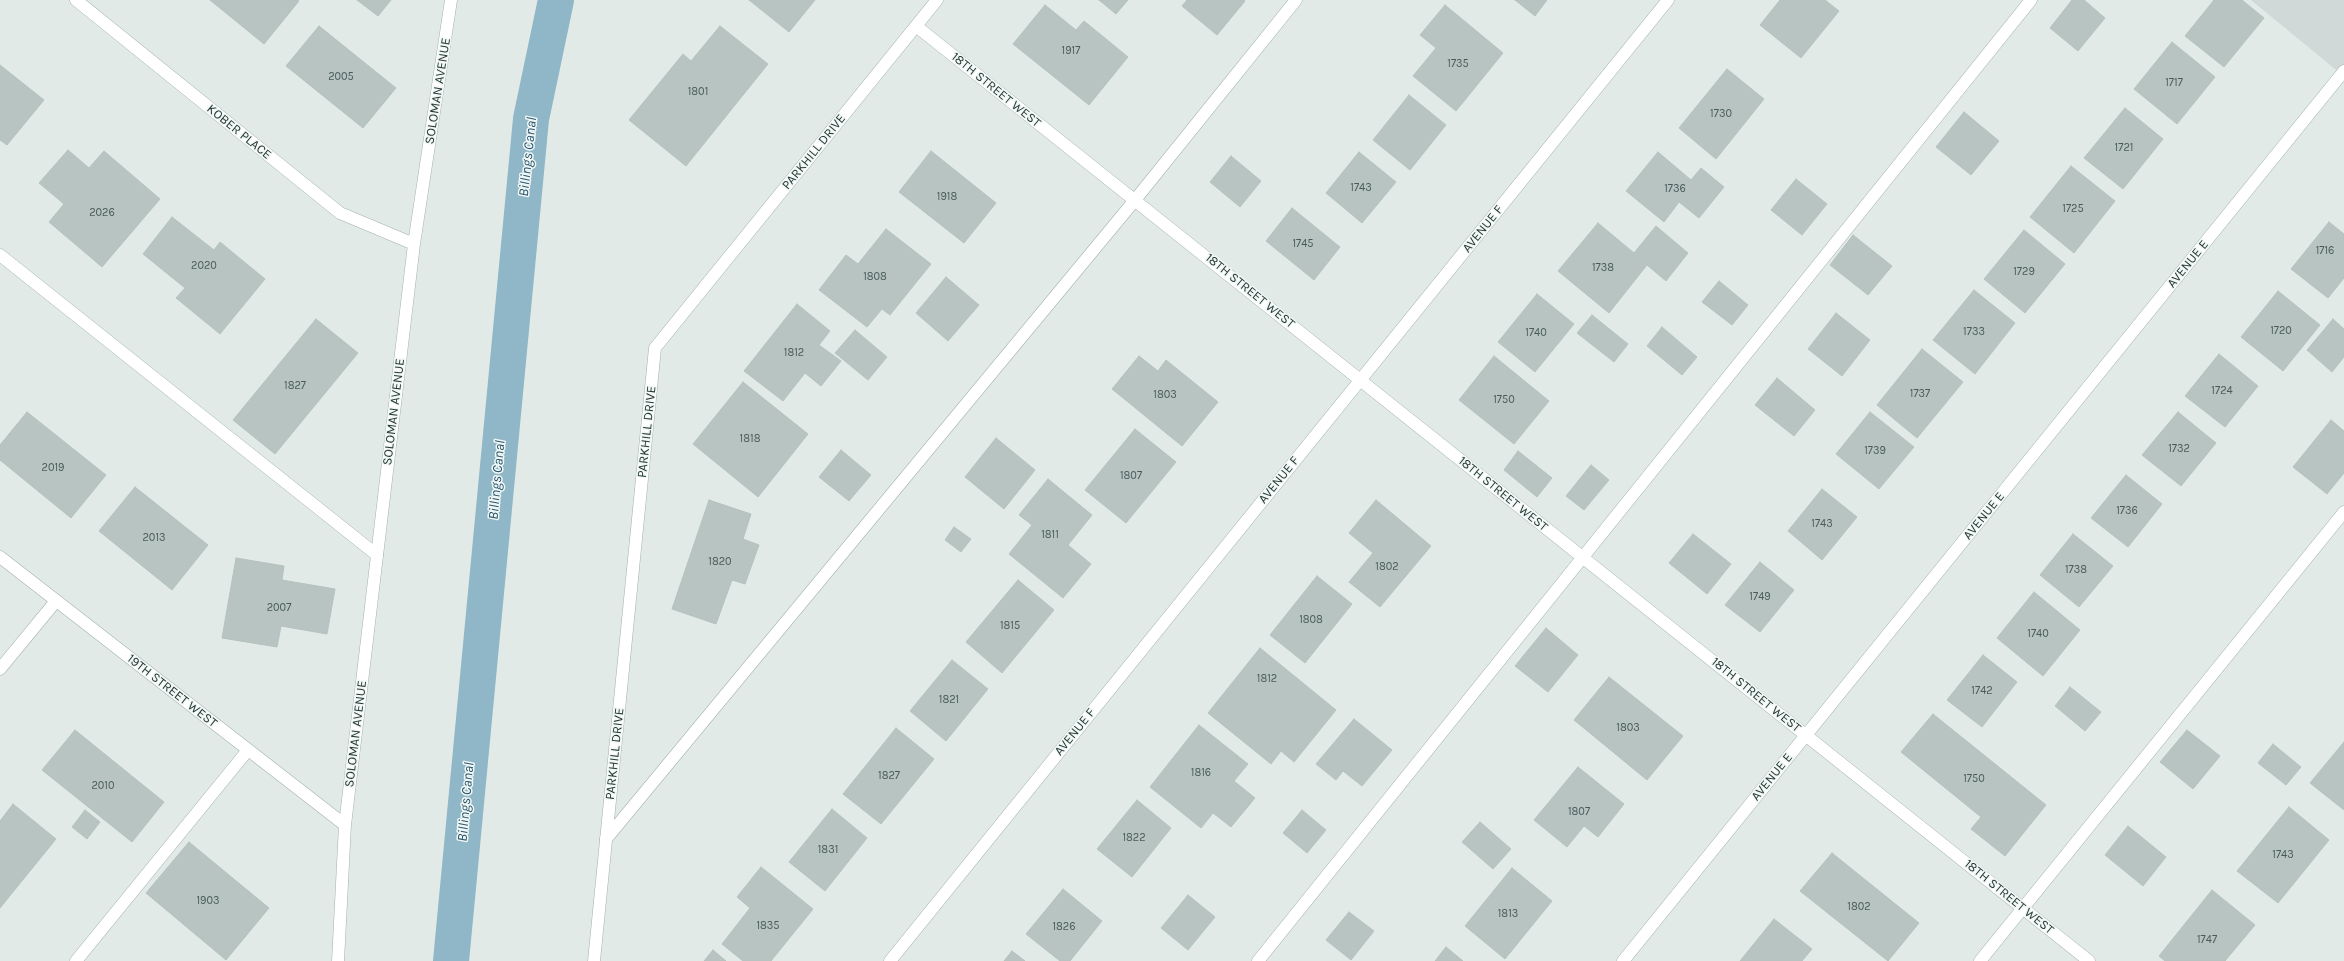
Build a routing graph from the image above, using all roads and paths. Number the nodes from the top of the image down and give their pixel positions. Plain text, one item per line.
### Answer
1 (76, 0) edge
2 (451, 0) edge
3 (937, 0) edge
4 (1296, 0) edge
5 (1668, 0) edge
6 (2031, 0) edge
7 (916, 26) junction
8 (2344, 71) edge
9 (1135, 200) junction
10 (414, 244) junction
11 (0, 255) edge
12 (1360, 380) junction
13 (2344, 512) edge
14 (377, 555) junction
15 (0, 557) edge
16 (1582, 557) junction
17 (56, 601) junction
18 (0, 669) edge
19 (1806, 735) junction
20 (248, 750) junction
21 (345, 825) junction
22 (606, 839) junction
23 (2023, 908) junction
24 (76, 961) edge
25 (338, 961) edge
26 (594, 961) edge
27 (890, 961) edge
28 (1258, 961) edge
29 (1623, 961) edge
30 (1980, 961) edge
31 (2089, 961) edge

1 - 10 street, KOBER PLACE
2 - 10 street, SOLOMAN AVENUE
3 - 7 street, PARKHILL DRIVE
4 - 9 street
5 - 12 street, AVENUE F
6 - 16 street
7 - 9 street, 18TH STREET WEST
7 - 22 street, PARKHILL DRIVE
8 - 19 street, AVENUE E
9 - 12 street, 18TH STREET WEST
9 - 22 street
10 - 14 street, SOLOMAN AVENUE
11 - 14 street
12 - 16 street, 18TH STREET WEST
12 - 27 street, AVENUE F
13 - 23 street
14 - 21 street, SOLOMAN AVENUE
15 - 17 street, 19TH STREET WEST
16 - 19 street, 18TH STREET WEST
16 - 28 street
17 - 18 street
17 - 20 street, 19TH STREET WEST
19 - 23 street, 18TH STREET WEST
19 - 29 street, AVENUE E
20 - 21 street, 19TH STREET WEST
20 - 24 street
21 - 25 street
22 - 26 street, PARKHILL DRIVE
23 - 30 street
23 - 31 street, 18TH STREET WEST

